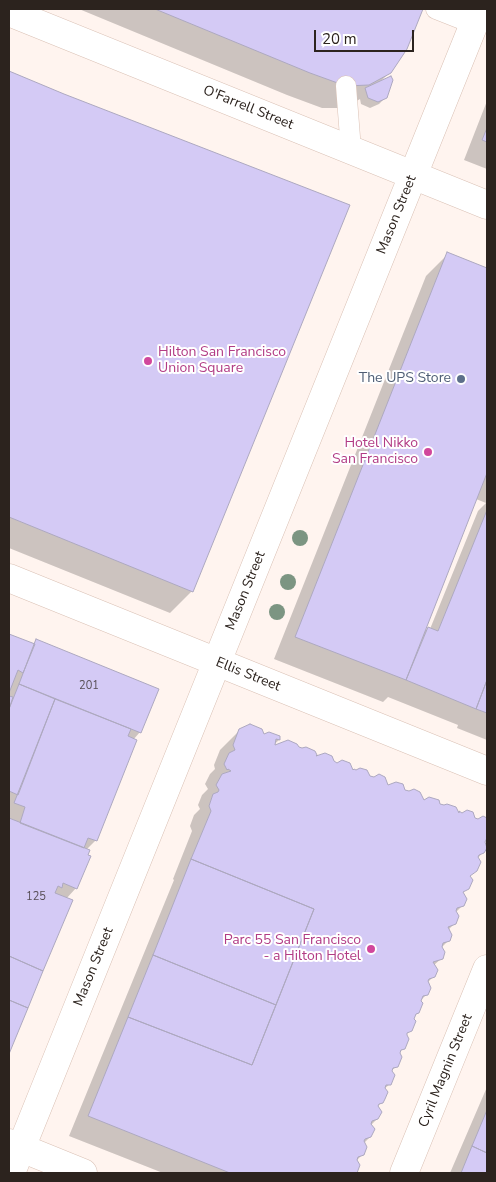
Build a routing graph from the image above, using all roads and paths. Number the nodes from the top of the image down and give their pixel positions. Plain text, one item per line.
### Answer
1 (436, 9) edge
2 (9, 12) edge
3 (477, 16) edge
4 (346, 86) dead end
5 (352, 150) junction
6 (413, 175) junction
7 (487, 205) edge
8 (9, 578) edge
9 (217, 662) junction
10 (487, 771) edge
11 (487, 969) edge
12 (15, 1146) edge
13 (11, 1173) edge
14 (83, 1173) edge
15 (404, 1173) edge

1 - 3 lane
2 - 5 street, O'Farrell Street
3 - 6 street, Mason Street
4 - 5 lane
5 - 6 street, O'Farrell Street
6 - 7 street, O'Farrell Street
6 - 9 street, Mason Street
8 - 9 street, Ellis Street
9 - 10 street, Ellis Street
9 - 12 street, Mason Street
11 - 15 street, Cyril Magnin Street
12 - 13 street, Mason Street
12 - 14 street

